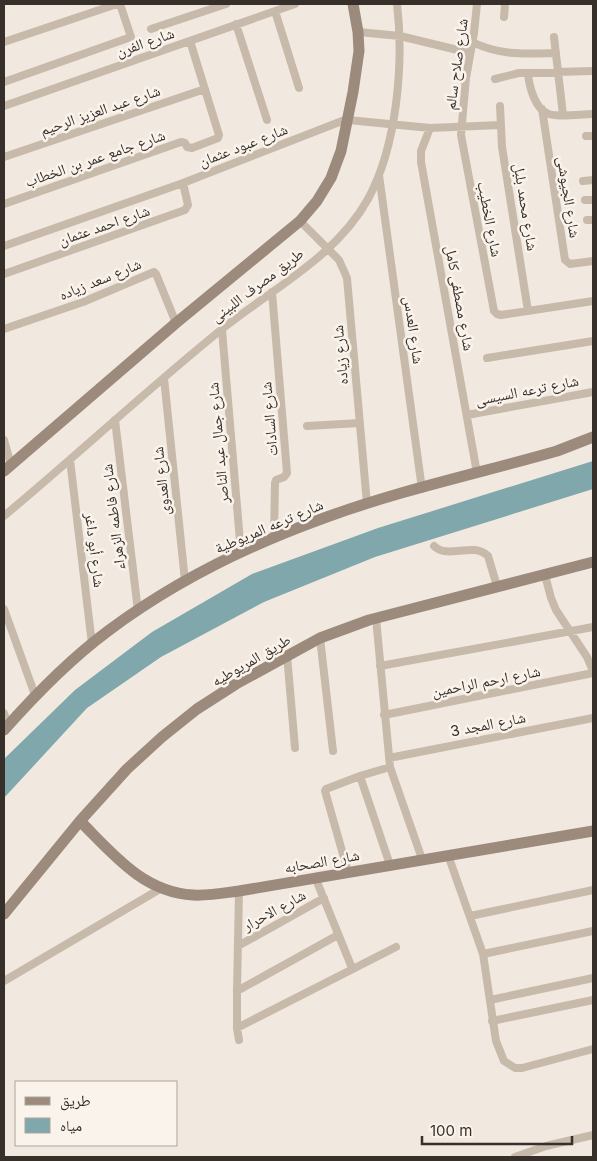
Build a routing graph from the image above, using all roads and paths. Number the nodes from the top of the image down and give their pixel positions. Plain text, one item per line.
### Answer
1 (118, 4) edge
2 (226, 4) edge
3 (295, 4) edge
4 (353, 4) edge
5 (397, 4) edge
6 (477, 4) edge
7 (505, 4) edge
8 (275, 11) junction
9 (504, 17) dead end
10 (236, 24) junction
11 (151, 29) dead end
12 (358, 32) junction
13 (400, 36) junction
14 (554, 38) dead end
15 (190, 41) junction
16 (4, 42) edge
17 (472, 42) junction
18 (470, 53) junction
19 (556, 53) junction
20 (593, 71) edge
21 (558, 72) junction
22 (528, 73) junction
23 (495, 79) dead end
24 (4, 82) edge
25 (299, 88) dead end
26 (205, 89) junction
27 (4, 106) edge
28 (500, 106) dead end
29 (542, 109) junction
30 (593, 114) edge
31 (563, 115) junction
32 (267, 120) dead end
33 (348, 120) junction
34 (393, 125) junction
35 (500, 125) junction
36 (461, 127) junction
37 (430, 128) junction
38 (4, 157) edge
39 (379, 175) junction
40 (593, 180) edge
41 (583, 181) dead end
42 (183, 183) junction
43 (4, 204) edge
44 (300, 221) junction
45 (4, 246) edge
46 (328, 249) junction
47 (593, 261) edge
48 (4, 274) edge
49 (272, 292) junction
50 (593, 301) edge
51 (528, 311) junction
52 (176, 323) junction
53 (4, 329) edge
54 (222, 330) junction
55 (593, 340) edge
56 (488, 358) dead end
57 (164, 378) junction
58 (593, 392) edge
59 (467, 415) junction
60 (115, 420) junction
61 (360, 423) junction
62 (307, 426) dead end
63 (593, 437) edge
64 (4, 440) edge
65 (70, 460) junction
66 (8, 468) edge
67 (477, 473) junction
68 (422, 489) junction
69 (367, 504) junction
70 (4, 516) edge
71 (274, 537) junction
72 (434, 546) dead end
73 (240, 553) junction
74 (593, 562) edge
75 (545, 575) junction
76 (185, 581) junction
77 (497, 586) junction
78 (4, 609) edge
79 (138, 611) junction
80 (376, 618) junction
81 (593, 627) edge
82 (570, 631) junction
83 (320, 638) junction
84 (92, 644) junction
85 (287, 655) junction
86 (380, 666) junction
87 (593, 672) edge
88 (36, 695) junction
89 (4, 713) edge
90 (384, 715) junction
91 (593, 718) edge
92 (6, 728) edge
93 (295, 748) dead end
94 (334, 751) dead end
95 (389, 758) junction
96 (390, 767) junction
97 (360, 776) junction
98 (80, 821) junction
99 (593, 831) edge
100 (448, 855) junction
101 (422, 859) junction
102 (390, 865) junction
103 (348, 872) junction
104 (316, 877) junction
105 (160, 889) junction
106 (593, 890) edge
107 (239, 891) junction
108 (324, 898) junction
109 (4, 914) edge
110 (470, 916) junction
111 (593, 932) edge
112 (338, 935) junction
113 (238, 946) junction
114 (396, 947) dead end
115 (483, 954) junction
116 (352, 968) junction
117 (593, 978) edge
118 (4, 981) edge
119 (236, 991) junction
120 (490, 1000) junction
121 (593, 1000) edge
122 (492, 1021) junction
123 (237, 1028) junction
124 (239, 1040) dead end
125 (593, 1049) edge
126 (593, 1135) edge
127 (515, 1157) edge

1 - 16 street
1 - 24 street
2 - 11 street
3 - 8 street, شارع الفرن
4 - 12 street, طريق مصرف اللبينى
5 - 13 street, طريق مصرف اللبينى
6 - 17 street, شارع صلاح سالم
7 - 9 street
8 - 10 street, شارع الفرن
8 - 25 street
10 - 15 street, شارع الفرن
10 - 32 street
12 - 13 street
12 - 33 street, طريق مصرف اللبينى
13 - 18 street
13 - 34 street, طريق مصرف اللبينى
14 - 19 street
15 - 26 street
15 - 27 street, شارع الفرن
17 - 18 street, شارع صلاح سالم
17 - 19 street
18 - 36 street, شارع صلاح سالم
19 - 21 street
20 - 21 street
21 - 22 street
21 - 31 street
22 - 23 street
22 - 29 street
26 - 38 street, شارع عبد العزيز الرحيم
26 - 43 street, شارع جامع عمر بن الخطاب
28 - 35 street, شارع محمد بلبل
29 - 31 street
29 - 47 street, شارع الجيوشى
30 - 31 street
33 - 34 street, شارع عبود عثمان
33 - 42 street, شارع عبود عثمان
33 - 44 street, طريق مصرف اللبينى
34 - 37 street, شارع عبود عثمان
34 - 39 street, طريق مصرف اللبينى
35 - 36 street, شارع عبود عثمان
35 - 51 street, شارع محمد بلبل
36 - 37 street, شارع عبود عثمان
36 - 51 street, شارع الخطيب
37 - 59 street, شارع مصطفى كامل
39 - 46 street, طريق مصرف اللبينى
39 - 68 street, شارع العدس
40 - 41 street
42 - 45 street, شارع عبود عثمان
42 - 48 street, شارع احمد عثمان
44 - 46 street, شارع زياده
44 - 52 street, طريق مصرف اللبينى
46 - 49 street, طريق مصرف اللبينى
46 - 61 street, شارع زياده
49 - 54 street, طريق مصرف اللبينى
49 - 71 street, شارع السادات
50 - 51 street
52 - 53 street, شارع سعد زياده
52 - 66 street, طريق مصرف اللبينى
54 - 57 street, طريق مصرف اللبينى
54 - 73 street, شارع جمال عبد الناصر
55 - 56 street
57 - 60 street, طريق مصرف اللبينى
57 - 76 street, شارع العدوى
58 - 59 street, شارع ترعه السيسى
59 - 67 street, شارع مصطفى كامل
60 - 65 street, طريق مصرف اللبينى
60 - 79 street, شارع فاطمه الزهراء
61 - 62 street
61 - 69 street, شارع زياده
63 - 67 street, شارع ترعه المريوطية
64 - 66 street
65 - 70 street, طريق مصرف اللبينى
65 - 84 street, شارع أبو داغر
67 - 68 street, شارع ترعه المريوطية
68 - 69 street, شارع ترعه المريوطية
69 - 71 street, شارع ترعه المريوطية
71 - 73 street, شارع ترعه المريوطية
72 - 77 street
73 - 76 street, شارع ترعه المريوطية
74 - 75 street, طريق المريوطيه
75 - 77 street, طريق المريوطيه
75 - 82 street
76 - 79 street, شارع ترعه المريوطية
77 - 80 street, طريق المريوطيه
78 - 88 street
79 - 84 street, شارع ترعه المريوطية
80 - 83 street, طريق المريوطيه
80 - 86 street
81 - 82 street
82 - 86 street
82 - 87 street
83 - 85 street, طريق المريوطيه
83 - 94 street
84 - 88 street, شارع ترعه المريوطية
85 - 93 street
85 - 98 street, طريق المريوطيه
86 - 90 street
87 - 90 street, شارع ارحم الراحمين
88 - 92 street, شارع ترعه المريوطية
89 - 92 street
90 - 95 street
91 - 95 street, شارع المجد 3
95 - 96 street
96 - 97 street
96 - 101 street
97 - 102 street
97 - 103 street
98 - 105 street, شارع الصحابه
98 - 109 street, طريق المريوطيه
99 - 100 street, شارع الصحابه
100 - 101 street, شارع الصحابه
100 - 110 street
101 - 102 street, شارع الصحابه
102 - 103 street, شارع الصحابه
103 - 104 street, شارع الصحابه
104 - 107 street, شارع الصحابه
104 - 108 street
105 - 107 street, شارع الصحابه
105 - 118 street
106 - 110 street
107 - 113 street
108 - 112 street
108 - 113 street, شارع الاحرار
110 - 115 street
111 - 115 street
112 - 116 street
112 - 119 street
113 - 119 street
114 - 116 street
115 - 120 street
116 - 123 street
117 - 120 street
119 - 123 street
120 - 122 street
121 - 122 street
122 - 125 street
123 - 124 street
126 - 127 street

